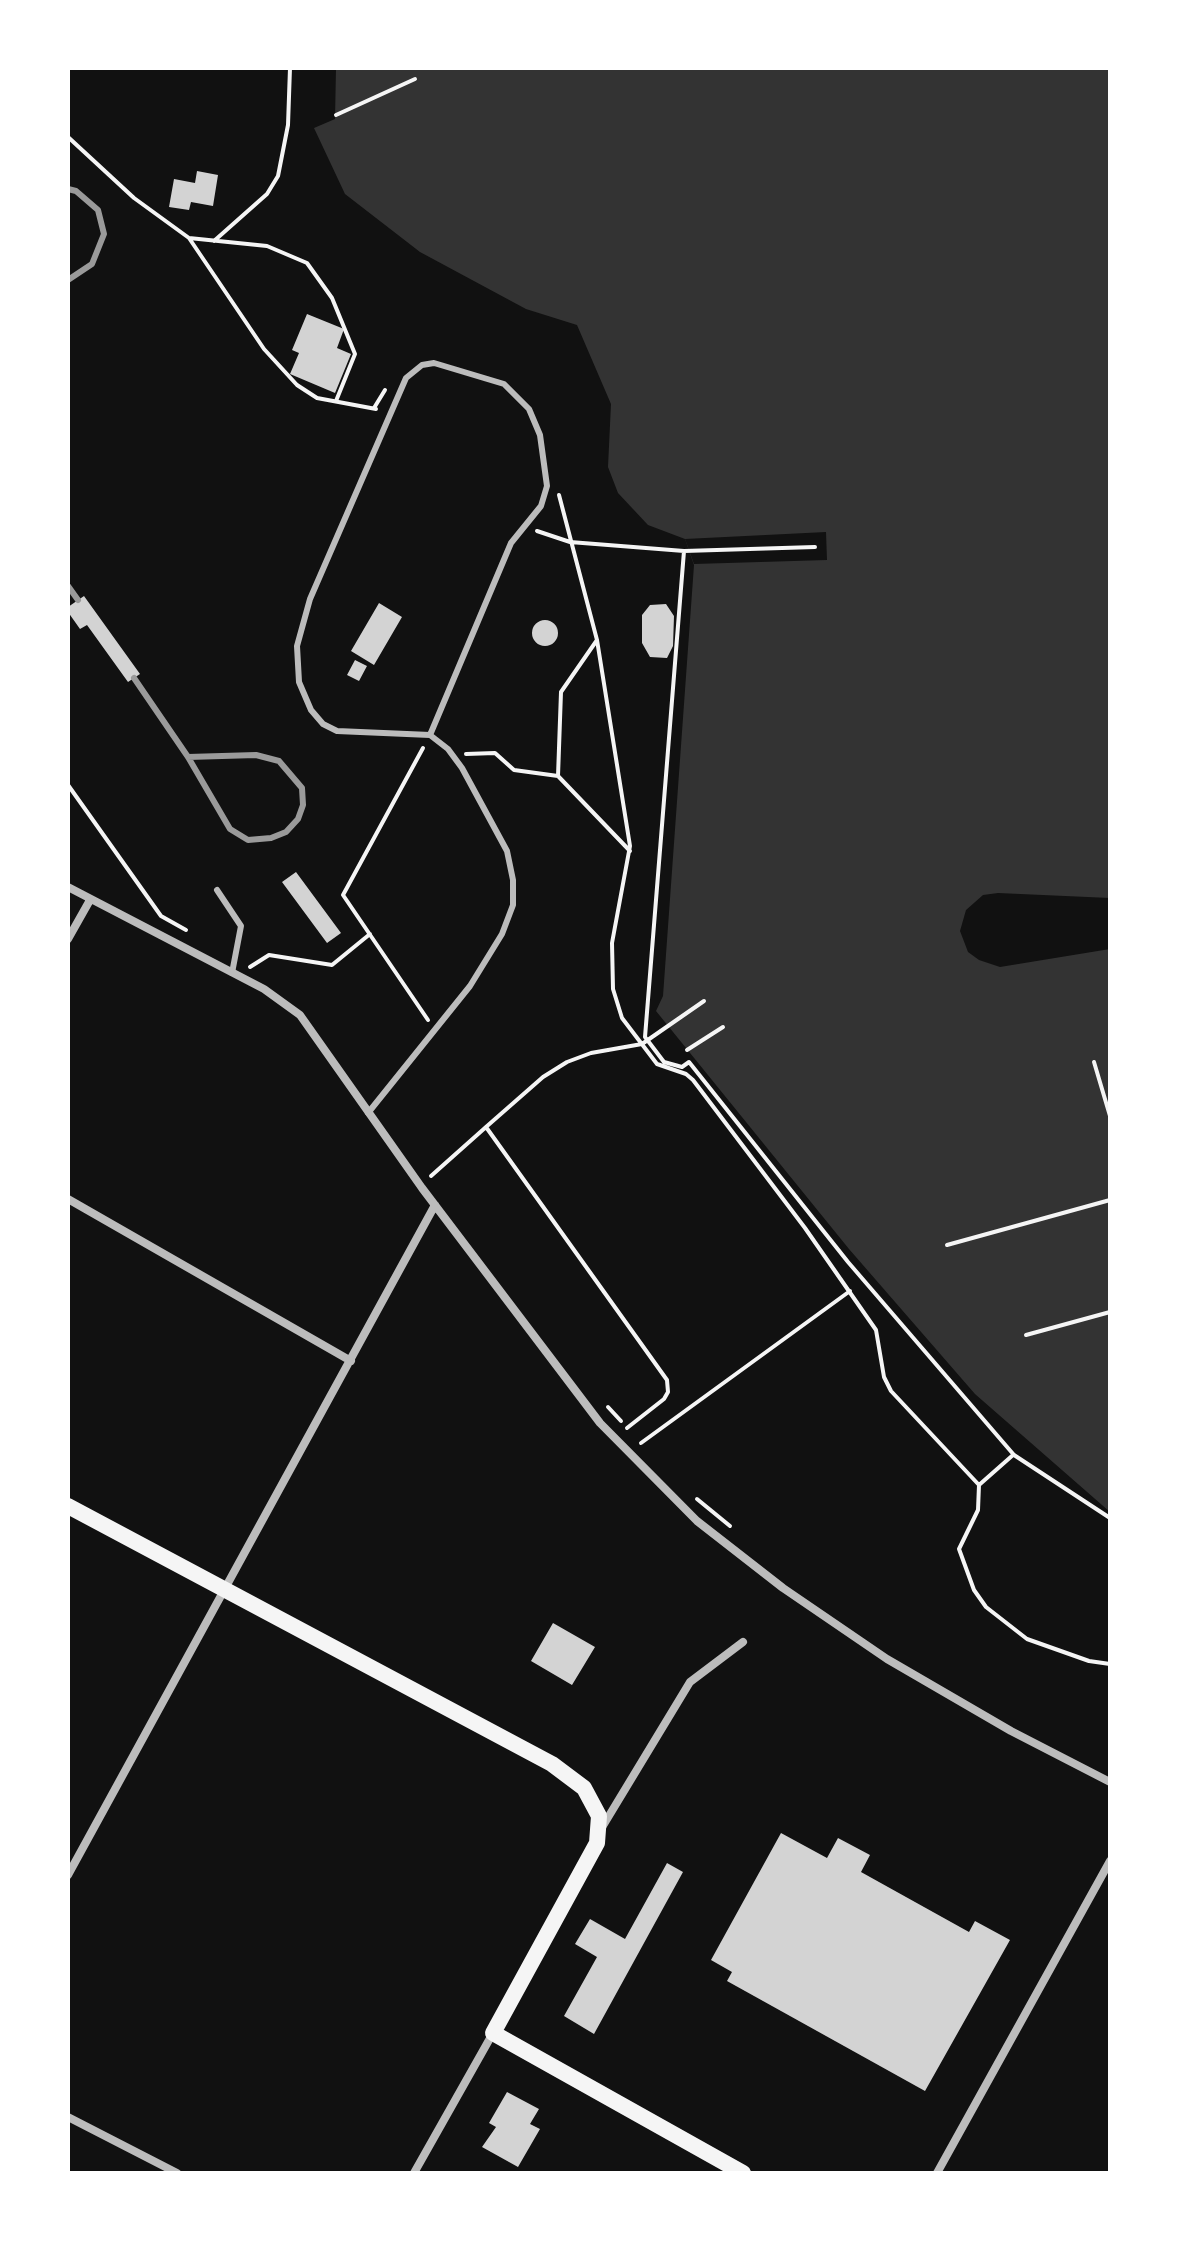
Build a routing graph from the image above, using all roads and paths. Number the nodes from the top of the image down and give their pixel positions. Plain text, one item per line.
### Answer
1 (290, 68) edge
2 (415, 79) dead end
3 (336, 115) dead end
4 (68, 137) edge
5 (189, 238) junction
6 (214, 241) junction
7 (389, 384) dead end
8 (336, 401) junction
9 (557, 486) dead end
10 (524, 527) junction
11 (570, 542) junction
12 (815, 547) dead end
13 (684, 551) junction
14 (597, 640) junction
15 (430, 735) junction
16 (454, 756) junction
17 (558, 776) junction
18 (68, 785) edge
19 (630, 851) junction
20 (68, 887) edge
21 (217, 890) dead end
22 (90, 900) junction
23 (370, 934) junction
24 (199, 937) dead end
25 (68, 939) edge
26 (236, 959) junction
27 (250, 967) junction
28 (232, 973) junction
29 (263, 973) dead end
30 (704, 1001) dead end
31 (723, 1027) dead end
32 (435, 1030) junction
33 (648, 1040) junction
34 (642, 1044) junction
35 (687, 1050) dead end
36 (1094, 1062) dead end
37 (368, 1113) junction
38 (1110, 1116) edge
39 (486, 1127) junction
40 (422, 1164) dead end
41 (431, 1176) junction
42 (440, 1188) dead end
43 (68, 1199) edge
44 (1110, 1200) edge
45 (435, 1205) junction
46 (947, 1245) dead end
47 (850, 1291) junction
48 (1110, 1312) edge
49 (1026, 1335) dead end
50 (351, 1361) junction
51 (607, 1406) dead end
52 (627, 1428) junction
53 (1014, 1455) junction
54 (979, 1485) junction
55 (696, 1498) dead end
56 (68, 1506) edge
57 (1110, 1518) edge
58 (740, 1535) dead end
59 (226, 1591) junction
60 (743, 1642) dead end
61 (1110, 1664) edge
62 (1110, 1782) edge
63 (599, 1833) junction
64 (1110, 1861) edge
65 (68, 1875) edge
66 (493, 2033) junction
67 (68, 2117) edge
68 (177, 2173) edge
69 (414, 2173) edge
70 (743, 2173) edge
71 (937, 2173) edge

1 - 6 path
2 - 3 path
4 - 5 path
5 - 6 path
5 - 8 path
6 - 8 path
7 - 8 path
9 - 11 path
10 - 11 path
10 - 15 lane
10 - 15 lane
11 - 13 path
11 - 14 path
12 - 13 path
13 - 33 path
14 - 17 path
14 - 19 path
15 - 16 lane
15 - 23 path
16 - 17 path
16 - 32 lane
17 - 19 path
18 - 24 path
19 - 34 path
20 - 22 street
21 - 26 lane
22 - 25 street
22 - 28 street
23 - 27 path
23 - 32 path
26 - 27 path
26 - 28 lane
27 - 29 path
28 - 37 street
30 - 33 path
31 - 35 path
32 - 37 lane
33 - 34 path
33 - 53 path
34 - 39 path
34 - 47 path
36 - 38 path
37 - 45 street
39 - 41 path
39 - 52 path
40 - 41 path
41 - 42 path
43 - 50 street
44 - 46 path
45 - 50 street
45 - 62 street
47 - 52 path
47 - 54 path
48 - 49 path
50 - 59 street
51 - 52 path
53 - 54 path
53 - 57 path
54 - 61 path
55 - 58 path
56 - 59 main road
59 - 63 main road
59 - 65 street
60 - 63 street
63 - 66 main road
64 - 71 street
66 - 69 street
66 - 70 main road
67 - 68 street

